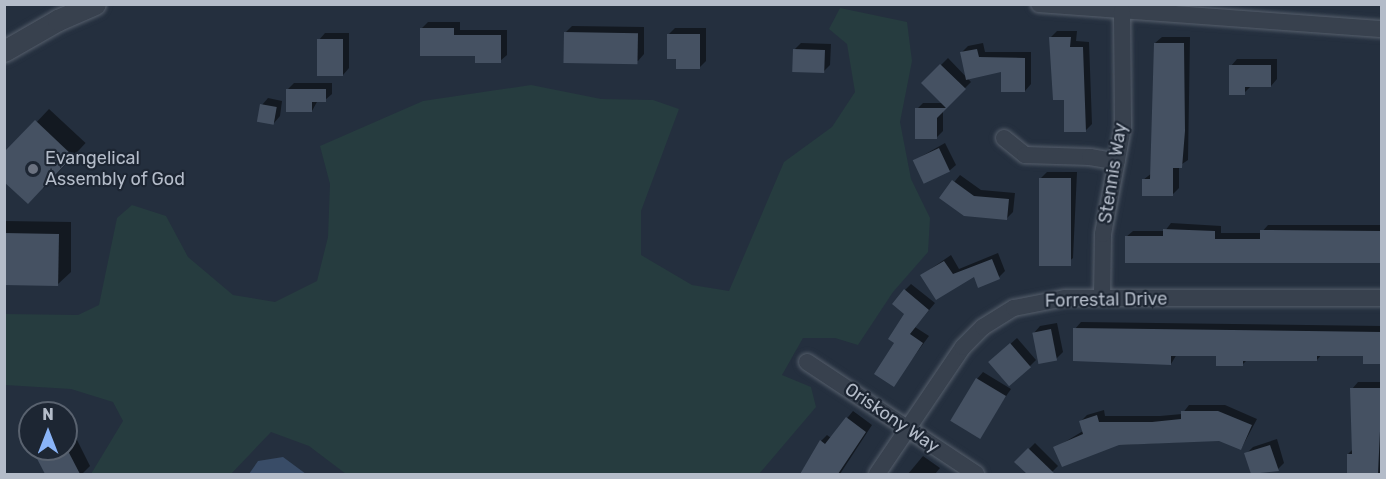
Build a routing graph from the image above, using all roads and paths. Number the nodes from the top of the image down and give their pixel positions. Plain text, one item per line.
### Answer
1 (95, 4) edge
2 (1039, 4) edge
3 (1122, 11) junction
4 (1382, 29) edge
5 (4, 51) edge
6 (1004, 138) dead end
7 (1117, 162) junction
8 (1102, 298) junction
9 (1382, 298) edge
10 (807, 362) dead end
11 (908, 429) junction
12 (877, 474) edge
13 (976, 474) edge

1 - 5 street
2 - 3 street
3 - 4 street
3 - 7 street, Stennis Way
6 - 7 street
7 - 8 street, Stennis Way
8 - 9 street, Forrestal Drive
8 - 11 street, Forrestal Drive
10 - 11 street, Oriskony Way
11 - 12 street, Forrestal Drive
11 - 13 street, Oriskony Way

